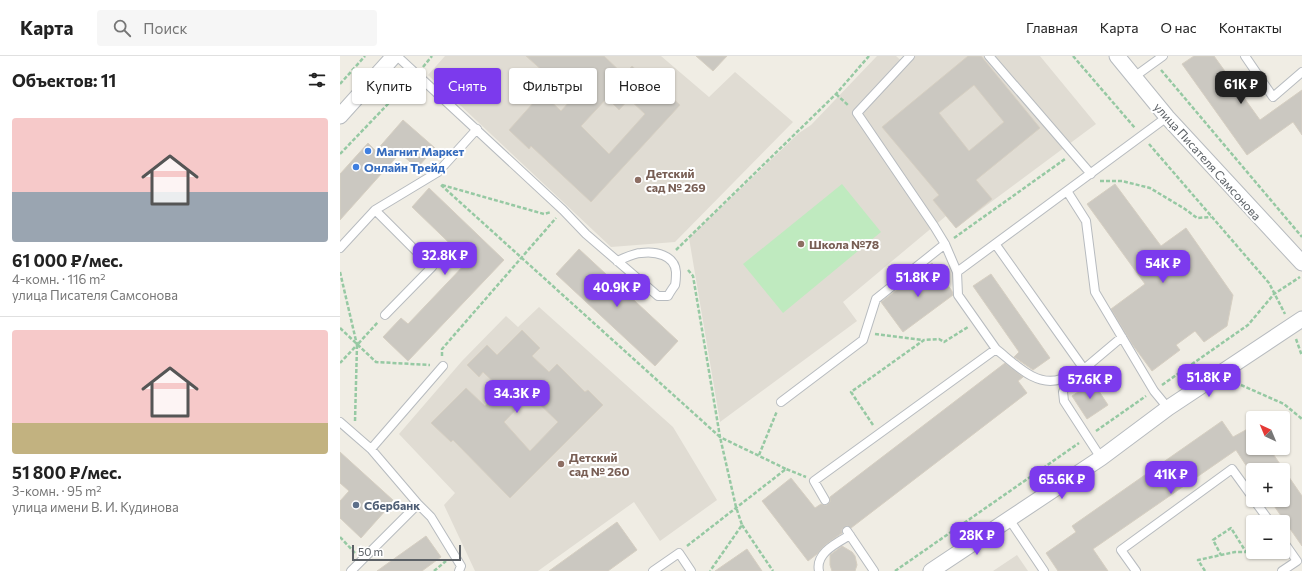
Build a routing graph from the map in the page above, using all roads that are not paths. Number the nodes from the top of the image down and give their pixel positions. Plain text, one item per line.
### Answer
1 (396, 56) edge
2 (910, 56) edge
3 (989, 56) edge
4 (1117, 56) edge
5 (1163, 56) edge
6 (1245, 56) edge
7 (1302, 72) edge
8 (1134, 77) junction
9 (340, 116) edge
10 (1167, 117) junction
11 (478, 129) junction
12 (1091, 174) junction
13 (1068, 191) junction
14 (375, 210) junction
15 (945, 244) junction
16 (996, 245) junction
17 (340, 248) edge
18 (617, 261) junction
19 (1302, 263) edge
20 (958, 272) junction
21 (385, 315) road end
22 (1297, 323) edge
23 (1122, 337) junction
24 (996, 349) junction
25 (443, 366) road end
26 (1084, 369) junction
27 (1070, 375) junction
28 (781, 402) road end
29 (1168, 408) junction
30 (340, 422) edge
31 (371, 449) junction
32 (1101, 458) junction
33 (1246, 488) edge
34 (825, 500) dead end
35 (418, 504) junction
36 (1009, 519) junction
37 (1290, 551) edge
38 (351, 571) edge
39 (459, 571) edge
40 (653, 571) edge
41 (691, 571) edge
42 (819, 571) edge
43 (874, 571) edge
44 (931, 571) edge
45 (1044, 571) edge
46 (1136, 571) edge
47 (1282, 571) edge

1 - 9 street
1 - 11 lane
2 - 15 lane
3 - 12 lane
4 - 8 street, улица Писателя Самсонова
5 - 8 lane
6 - 7 lane
8 - 10 street, улица Писателя Самсонова
10 - 12 lane
10 - 19 street, улица Писателя Самсонова
11 - 14 lane
11 - 18 lane
12 - 13 lane
13 - 16 lane
13 - 23 lane
14 - 17 lane
14 - 21 lane
15 - 20 lane
15 - 28 lane
16 - 20 lane
16 - 26 lane
18 - 18 lane
20 - 24 lane
22 - 29 street
23 - 26 lane
23 - 29 lane
24 - 27 lane
24 - 34 lane
25 - 31 lane
26 - 27 lane
27 - 32 lane
29 - 32 street
30 - 31 lane
31 - 35 lane
32 - 36 street
33 - 46 lane
35 - 38 lane
35 - 39 lane
36 - 44 street
36 - 45 lane
37 - 47 lane
40 - 41 lane
42 - 43 lane

